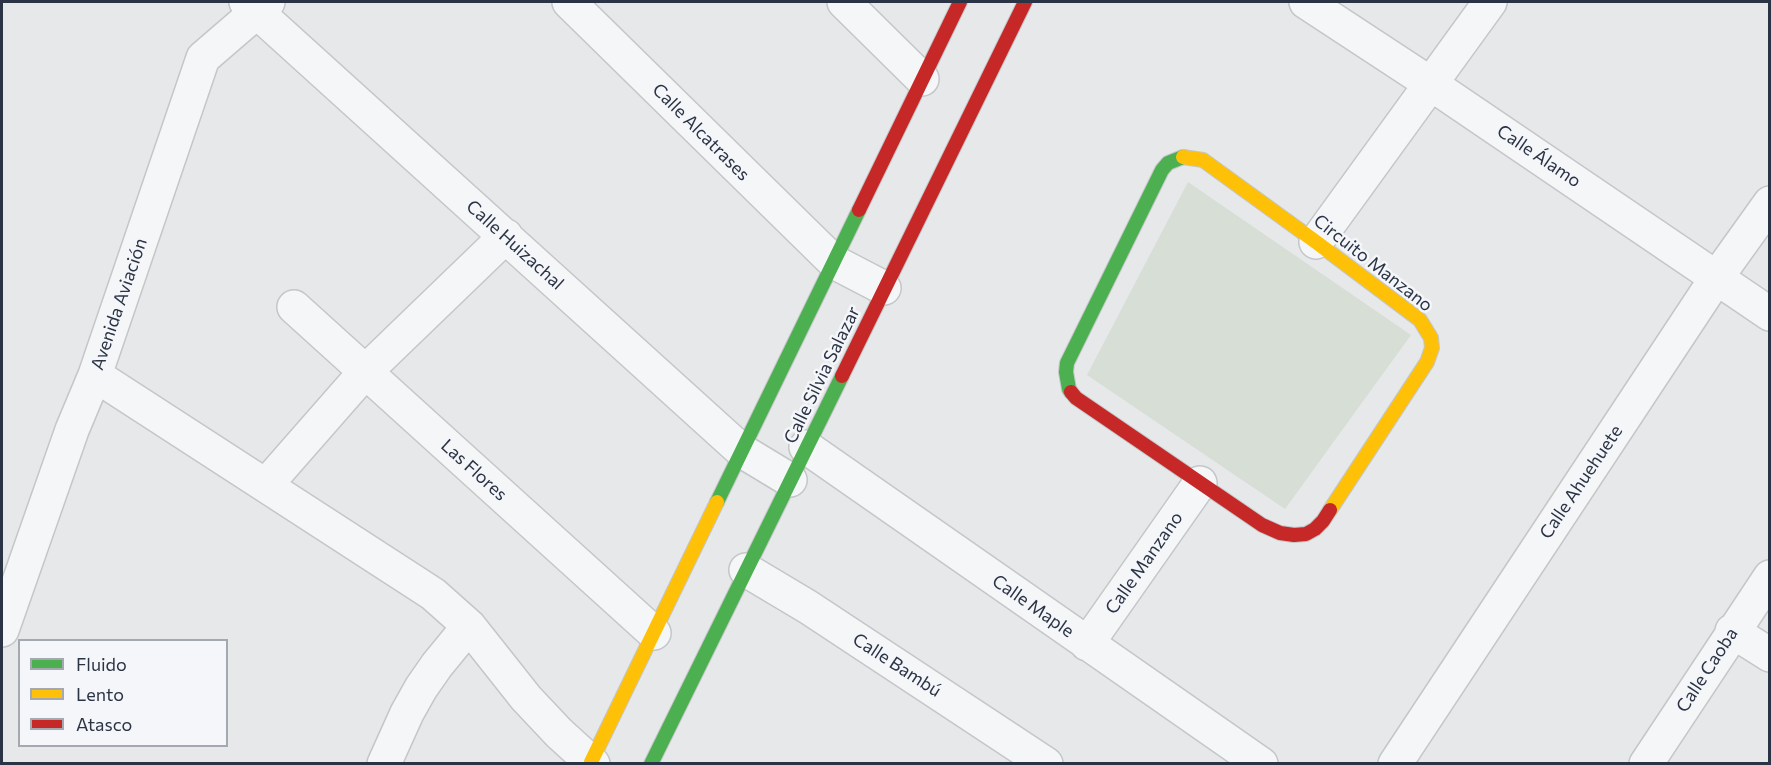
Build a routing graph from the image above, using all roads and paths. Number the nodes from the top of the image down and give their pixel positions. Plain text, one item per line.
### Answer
1 (569, 2) edge
2 (844, 2) edge
3 (960, 2) edge
4 (1025, 2) edge
5 (1306, 2) edge
6 (1490, 2) edge
7 (257, 5) edge
8 (922, 79) junction
9 (1431, 84) junction
10 (1770, 202) edge
11 (506, 236) junction
12 (1316, 242) junction
13 (834, 262) junction
14 (1717, 277) junction
15 (884, 288) junction
16 (294, 307) dead end
17 (1770, 314) edge
18 (365, 372) junction
19 (95, 375) junction
20 (806, 447) junction
21 (742, 451) junction
22 (790, 480) junction
23 (1200, 483) junction
24 (266, 485) junction
25 (746, 570) junction
26 (1770, 577) edge
27 (469, 626) junction
28 (2, 630) edge
29 (1732, 631) junction
30 (654, 633) junction
31 (1088, 644) junction
32 (1770, 655) edge
33 (592, 763) edge
34 (384, 764) edge
35 (651, 764) edge
36 (1046, 764) edge
37 (1261, 764) edge
38 (1395, 764) edge
39 (1646, 764) edge

1 - 13 street, Calle Alcatrases
2 - 8 street
3 - 8 street
4 - 15 street, Calle Silvia Salazar
5 - 9 street, Calle Álamo
6 - 9 street
7 - 11 street, Calle Huizachal
7 - 19 street, Avenida Aviación
8 - 13 street
9 - 12 street
9 - 14 street, Calle Álamo
10 - 14 street, Calle Ahuehuete
11 - 18 street
11 - 21 street, Calle Huizachal
12 - 23 street, Circuito Manzano
12 - 23 street, Circuito Manzano
13 - 15 street, Calle Alcatrases
13 - 21 street
14 - 17 street, Calle Álamo
14 - 38 street, Calle Ahuehuete
15 - 20 street, Calle Silvia Salazar
16 - 18 street, Las Flores
18 - 24 street
18 - 30 street, Las Flores
19 - 24 street
19 - 28 street, Avenida Aviación
20 - 22 street, Calle Silvia Salazar
20 - 31 street, Calle Maple
21 - 22 street, Calle Huizachal
21 - 30 street
22 - 25 street, Calle Silvia Salazar
23 - 31 street, Calle Manzano
24 - 27 street
25 - 35 street, Calle Silvia Salazar
25 - 36 street, Calle Bambú
26 - 29 street, Calle Caoba
27 - 33 street
27 - 34 street
29 - 32 street
29 - 39 street, Calle Caoba
30 - 33 street
31 - 37 street, Calle Maple

